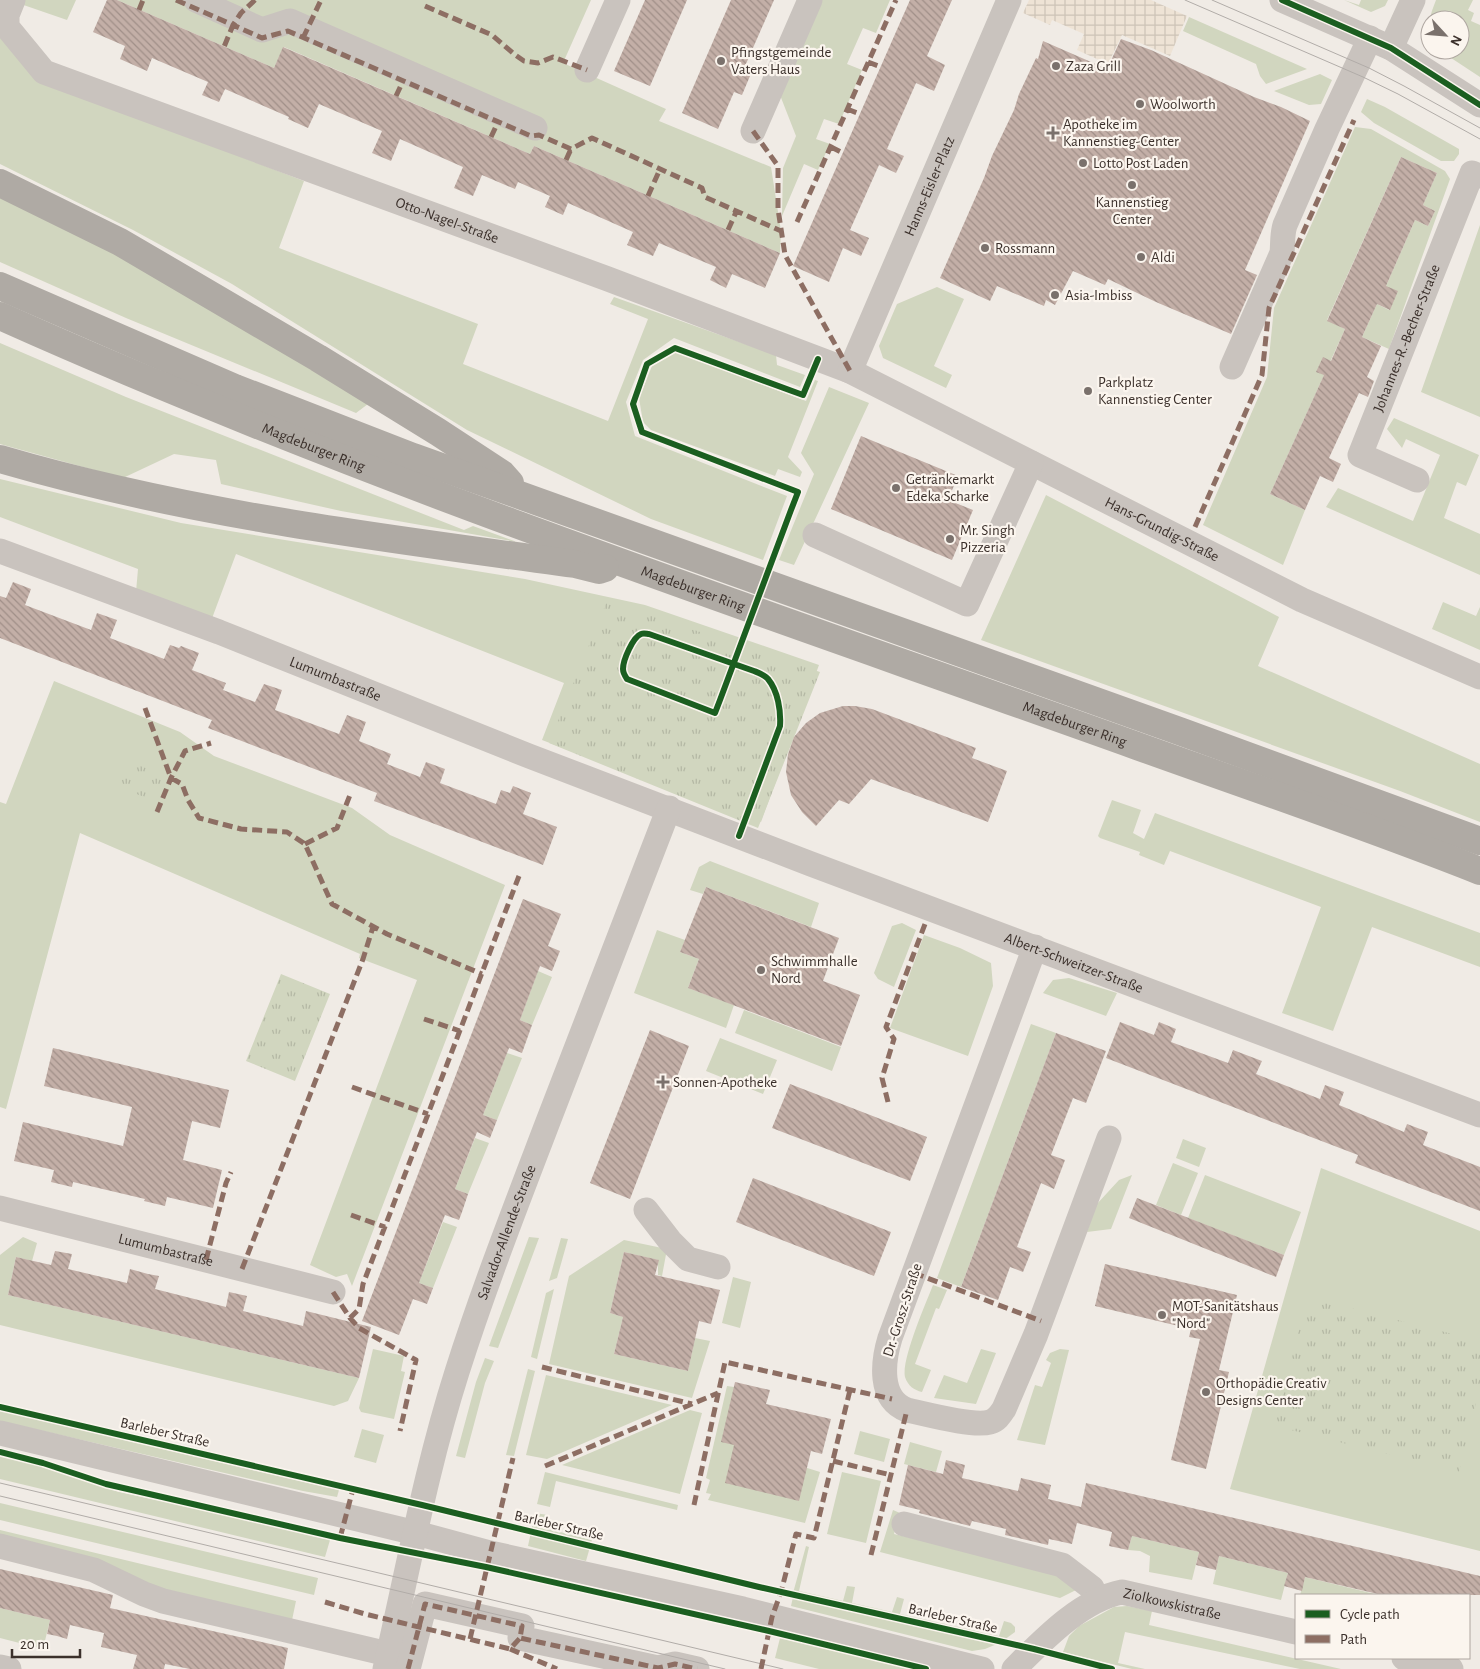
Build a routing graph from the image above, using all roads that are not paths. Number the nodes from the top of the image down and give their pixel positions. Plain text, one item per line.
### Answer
1 (13, 0) edge
2 (196, 0) edge
3 (618, 0) edge
4 (810, 0) edge
5 (1008, 0) edge
6 (1282, 0) edge
7 (1413, 0) edge
8 (1380, 43) junction
9 (587, 70) dead end
10 (1480, 105) edge
11 (534, 128) dead end
12 (753, 132) dead end
13 (1480, 176) edge
14 (0, 183) edge
15 (0, 286) edge
16 (0, 316) edge
17 (1232, 366) dead end
18 (850, 372) junction
19 (0, 459) edge
20 (1030, 463) junction
21 (1417, 480) dead end
22 (523, 496) junction
23 (815, 534) dead end
24 (0, 551) edge
25 (620, 561) junction
26 (1480, 677) edge
27 (669, 808) junction
28 (1480, 841) edge
29 (1480, 871) edge
30 (1035, 947) junction
31 (1480, 1115) edge
32 (1109, 1138) dead end
33 (0, 1208) edge
34 (646, 1210) dead end
35 (718, 1266) dead end
36 (333, 1292) dead end
37 (0, 1433) edge
38 (904, 1524) dead end
39 (416, 1533) junction
40 (0, 1546) edge
41 (1092, 1588) dead end
42 (1295, 1632) edge
43 (1408, 1659) edge
44 (386, 1661) edge
45 (0, 1667) edge
46 (9, 1669) edge
47 (408, 1669) edge
48 (697, 1669) edge
49 (982, 1669) edge
50 (1014, 1669) edge
51 (1451, 1669) edge

1 - 18 street, Otto-Nagel-Straße
2 - 11 street
3 - 9 street
4 - 12 street
5 - 18 street, Hanns-Eisler-Platz
6 - 8 street
7 - 8 street
8 - 10 street
8 - 17 street
13 - 21 street, Johannes-R.-Becher-Straße
14 - 22 highway
15 - 22 highway, Magdeburger Ring
16 - 25 highway, Magdeburger Ring
18 - 20 street, Hans-Grundig-Straße
19 - 25 highway
20 - 23 street
20 - 26 street, Hans-Grundig-Straße
22 - 28 highway, Magdeburger Ring
24 - 27 street, Lumumbastraße
25 - 29 highway, Magdeburger Ring
27 - 30 street, Albert-Schweitzer-Straße
27 - 39 street, Salvador-Allende-Straße
30 - 31 street, Albert-Schweitzer-Straße
30 - 32 street, Dr.-Grosz-Straße
33 - 36 street, Lumumbastraße
34 - 35 street
37 - 39 street
38 - 41 street
39 - 44 street, Salvador-Allende-Straße
39 - 49 street
40 - 44 street
42 - 50 street, Ziolkowskistraße
43 - 51 street
45 - 46 street
47 - 48 street

